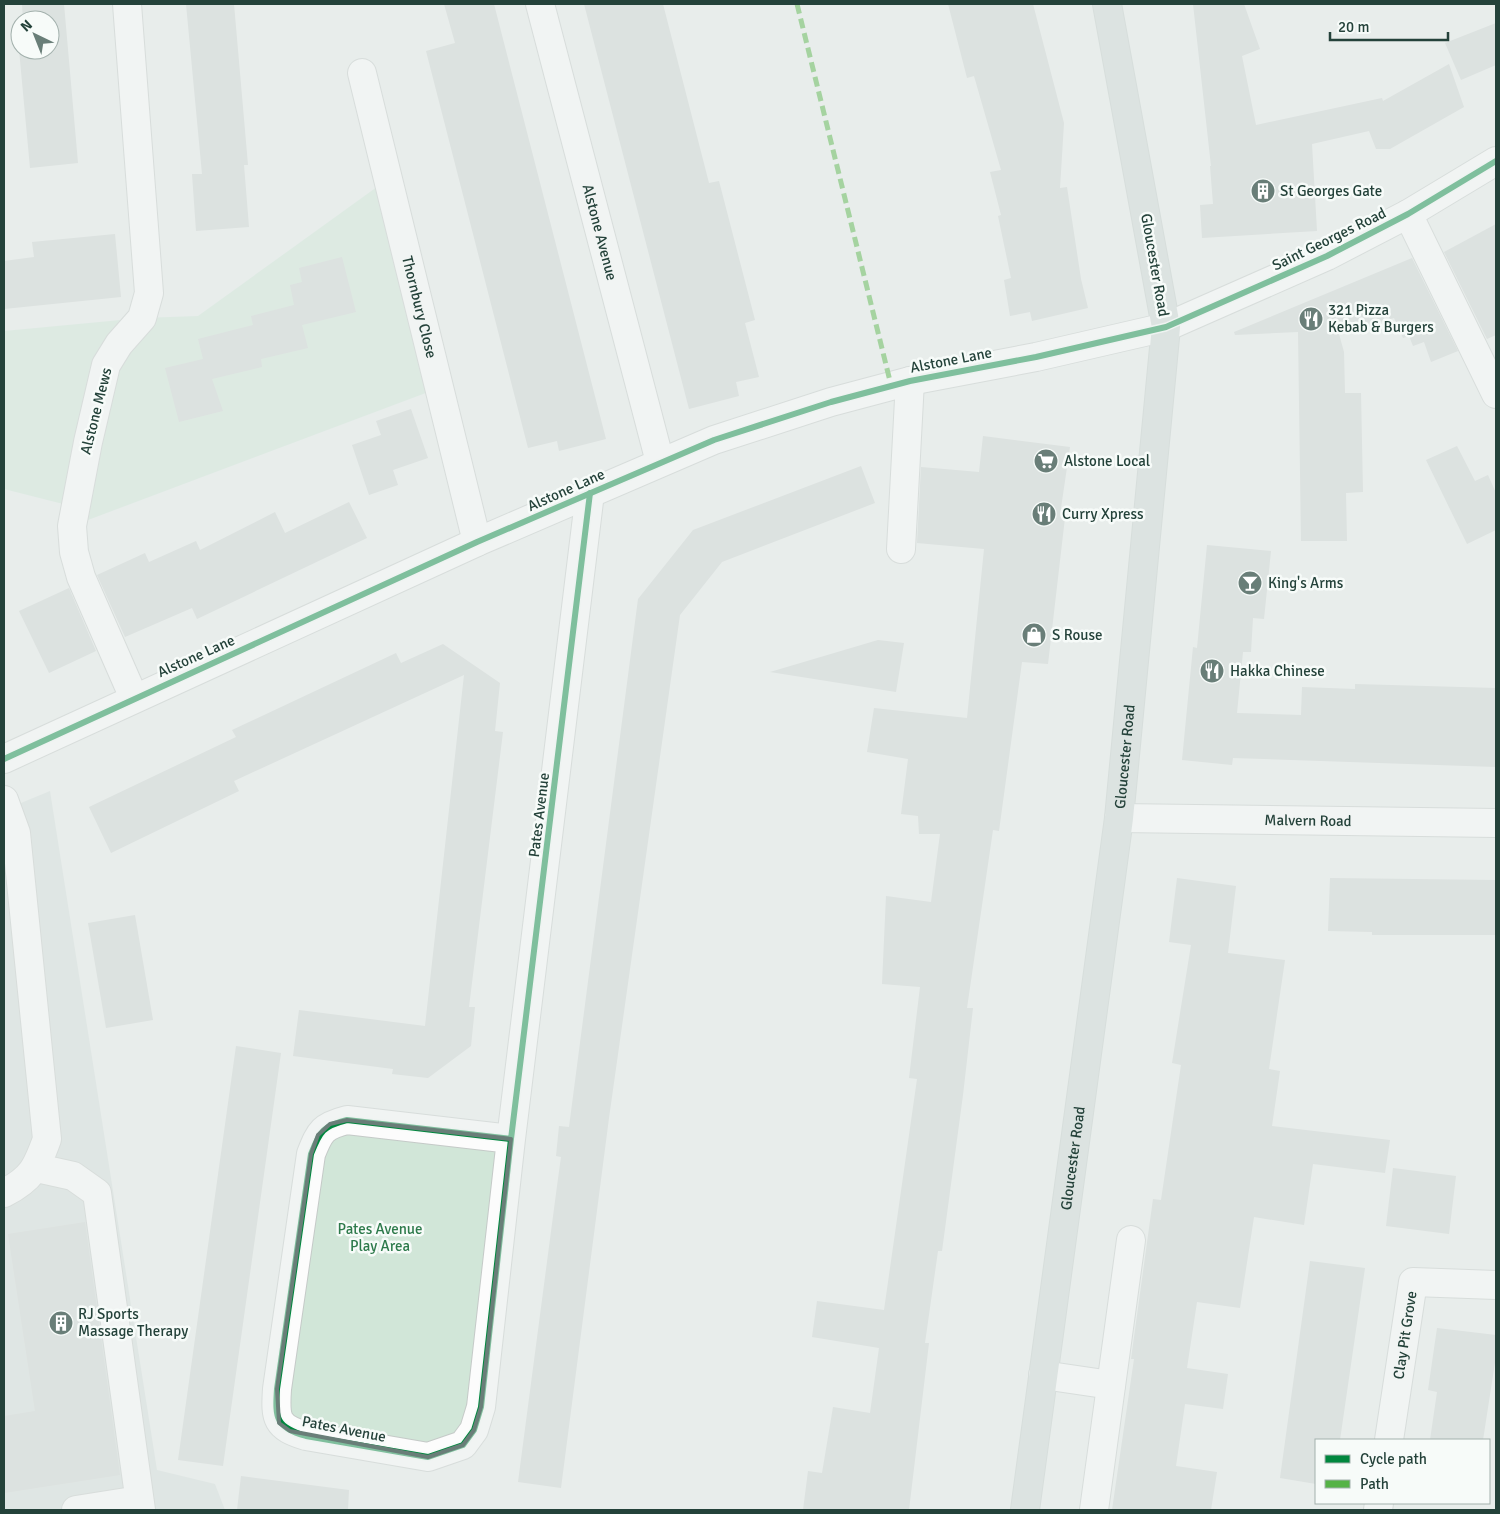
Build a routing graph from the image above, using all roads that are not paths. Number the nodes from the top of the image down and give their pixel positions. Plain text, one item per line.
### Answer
1 (127, 4) edge
2 (540, 4) edge
3 (1107, 4) edge
4 (362, 73) dead end
5 (1496, 161) edge
6 (1408, 214) junction
7 (1166, 327) junction
8 (910, 381) junction
9 (1496, 394) edge
10 (660, 462) junction
11 (590, 494) junction
12 (477, 542) junction
13 (901, 549) dead end
14 (134, 698) junction
15 (4, 759) edge
16 (4, 800) edge
17 (1119, 818) junction
18 (1496, 823) edge
19 (511, 1139) junction
20 (37, 1168) junction
21 (4, 1193) edge
22 (1131, 1240) dead end
23 (1496, 1285) edge
24 (1044, 1375) junction
25 (1111, 1385) junction
26 (1389, 1439) edge
27 (140, 1505) edge
28 (76, 1510) edge
29 (1025, 1510) edge
30 (1094, 1510) edge

1 - 14 street, Alstone Mews
2 - 10 street, Alstone Avenue
3 - 7 main road, Gloucester Road
4 - 12 street, Thornbury Close
5 - 6 street, Saint Georges Road
6 - 7 street, Saint Georges Road
6 - 9 street
7 - 8 street, Alstone Lane
7 - 17 main road, Gloucester Road
8 - 10 street, Alstone Lane
8 - 13 street
10 - 11 street, Alstone Lane
11 - 12 street, Alstone Lane
11 - 19 street, Pates Avenue
12 - 14 street, Alstone Lane
14 - 15 street, Alstone Lane
16 - 20 street
17 - 18 street, Malvern Road
17 - 24 main road, Gloucester Road
19 - 19 street, Pates Avenue
20 - 21 street
20 - 27 street
22 - 25 street
23 - 26 street, Clay Pit Grove
24 - 25 street
24 - 29 main road, Gloucester Road
25 - 30 street
27 - 28 street

